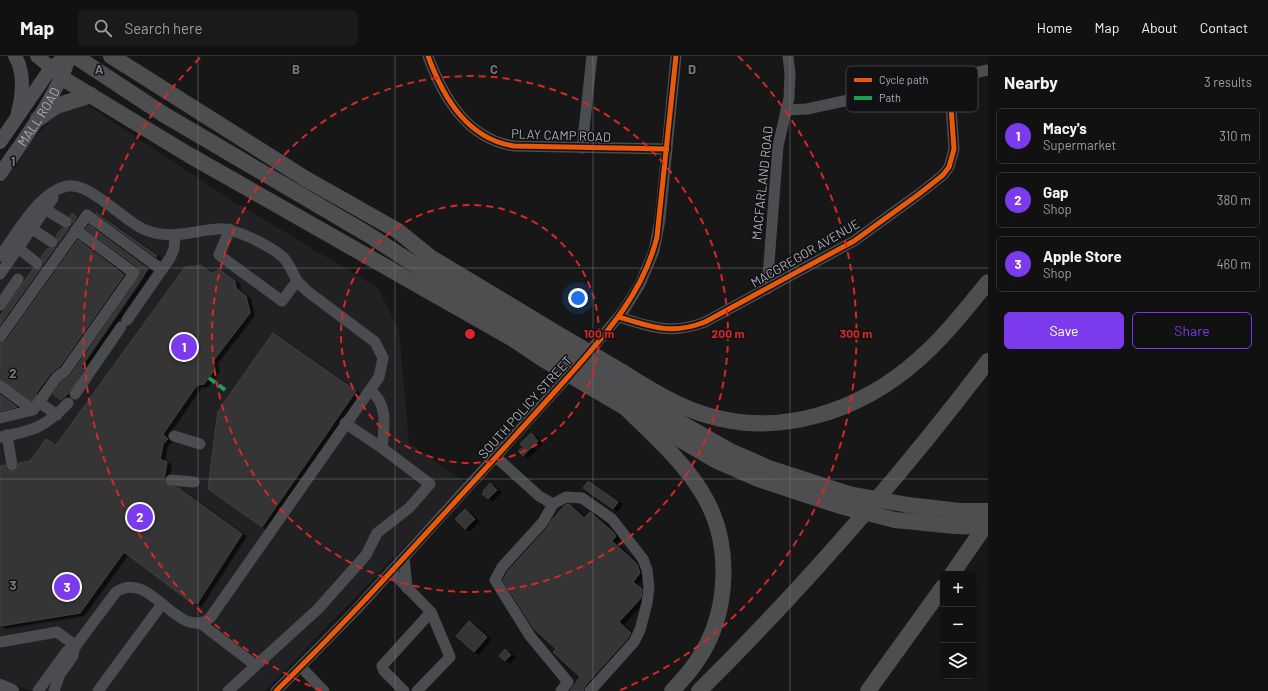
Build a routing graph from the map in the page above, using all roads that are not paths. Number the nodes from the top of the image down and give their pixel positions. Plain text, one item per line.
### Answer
1 (15, 56) edge
2 (37, 56) edge
3 (69, 56) edge
4 (75, 56) edge
5 (111, 56) edge
6 (428, 56) edge
7 (592, 56) edge
8 (676, 56) edge
9 (788, 56) edge
10 (988, 70) edge
11 (978, 72) edge
12 (57, 73) junction
13 (91, 95) junction
14 (846, 101) edge
15 (786, 110) junction
16 (951, 112) edge
17 (38, 119) junction
18 (15, 120) junction
19 (0, 142) edge
20 (582, 148) junction
21 (667, 149) junction
22 (0, 174) edge
23 (59, 189) junction
24 (45, 209) junction
25 (66, 222) dead end
26 (32, 229) junction
27 (230, 229) junction
28 (76, 230) junction
29 (369, 235) junction
30 (176, 236) junction
31 (52, 242) dead end
32 (18, 248) junction
33 (0, 256) edge
34 (430, 257) junction
35 (37, 263) dead end
36 (1, 269) edge
37 (162, 270) junction
38 (297, 280) junction
39 (988, 282) edge
40 (767, 289) junction
41 (0, 305) edge
42 (619, 317) junction
43 (0, 337) edge
44 (553, 348) junction
45 (988, 362) edge
46 (602, 377) junction
47 (0, 386) edge
48 (370, 390) junction
49 (75, 394) dead end
50 (68, 403) dead end
51 (43, 405) tunnel mouth
52 (626, 408) junction
53 (33, 410) junction
54 (57, 415) junction
55 (0, 418) edge
56 (345, 423) junction
57 (4, 436) edge
58 (174, 436) dead end
59 (200, 444) dead end
60 (382, 448) junction
61 (496, 457) junction
62 (12, 465) dead end
63 (172, 480) dead end
64 (194, 482) dead end
65 (553, 504) junction
66 (988, 511) edge
67 (958, 518) junction
68 (988, 522) edge
69 (988, 527) edge
70 (404, 557) junction
71 (391, 571) junction
72 (954, 571) edge
73 (408, 588) junction
74 (940, 591) edge
75 (162, 604) junction
76 (433, 617) junction
77 (200, 623) junction
78 (0, 642) edge
79 (75, 647) junction
80 (255, 665) junction
81 (300, 667) junction
82 (0, 686) edge
83 (423, 689) edge
84 (12, 691) edge
85 (38, 691) edge
86 (54, 691) edge
87 (98, 691) edge
88 (228, 691) edge
89 (276, 691) edge
90 (324, 691) edge
91 (404, 691) edge
92 (561, 691) edge
93 (590, 691) edge
94 (672, 691) edge
95 (699, 691) edge
96 (868, 691) edge

1 - 18 main road
2 - 12 main road
3 - 12 main road, MALL ROAD
4 - 29 highway
5 - 34 highway
6 - 20 street, PLAY CAMP ROAD
7 - 20 street
8 - 21 street, SOUTH POLICY STREET
9 - 15 street, MACFARLAND ROAD
10 - 11 street
12 - 13 highway
12 - 17 main road, MALL ROAD
12 - 18 main road, MALL ROAD
13 - 17 highway
13 - 44 highway
14 - 15 street
15 - 40 street, MACFARLAND ROAD
16 - 40 street, MACGREGOR AVENUE
17 - 22 main road, MALL ROAD
18 - 19 main road, MALL ROAD
20 - 21 street, PLAY CAMP ROAD
21 - 42 street, SOUTH POLICY STREET
23 - 24 street
23 - 30 street
23 - 33 street
24 - 25 street
24 - 26 street
26 - 31 street
26 - 32 street
27 - 30 street
27 - 38 street
27 - 38 street
28 - 37 street
28 - 43 street
28 - 53 street
29 - 34 highway
29 - 44 highway
30 - 37 street
32 - 35 street
32 - 36 street
34 - 44 highway
36 - 41 street
37 - 49 street
38 - 48 street
39 - 46 highway
40 - 42 street, MACGREGOR AVENUE
42 - 61 street, SOUTH POLICY STREET
44 - 46 highway, bridge
44 - 46 highway, bridge
45 - 95 highway
46 - 52 highway
46 - 67 highway, bridge
47 - 53 street
48 - 56 street
48 - 60 street
50 - 54 street
51 - 54 street
52 - 67 highway, bridge
52 - 94 highway
53 - 55 street
54 - 57 street
56 - 60 street
56 - 77 street
57 - 62 street
58 - 59 street
60 - 80 street
61 - 65 street
61 - 70 street, SOUTH POLICY STREET
63 - 64 street
65 - 92 street
65 - 93 street
66 - 67 highway
67 - 69 highway, bridge
68 - 72 highway
70 - 71 street, SOUTH POLICY STREET
70 - 73 street
71 - 73 street
71 - 81 street, SOUTH POLICY STREET
73 - 76 street
74 - 96 highway
75 - 77 street
75 - 79 street
75 - 87 street
76 - 83 street
76 - 91 street
77 - 80 street
78 - 79 street
79 - 85 street
79 - 86 street
80 - 88 street
81 - 89 street, SOUTH POLICY STREET
81 - 90 street
82 - 84 main road

